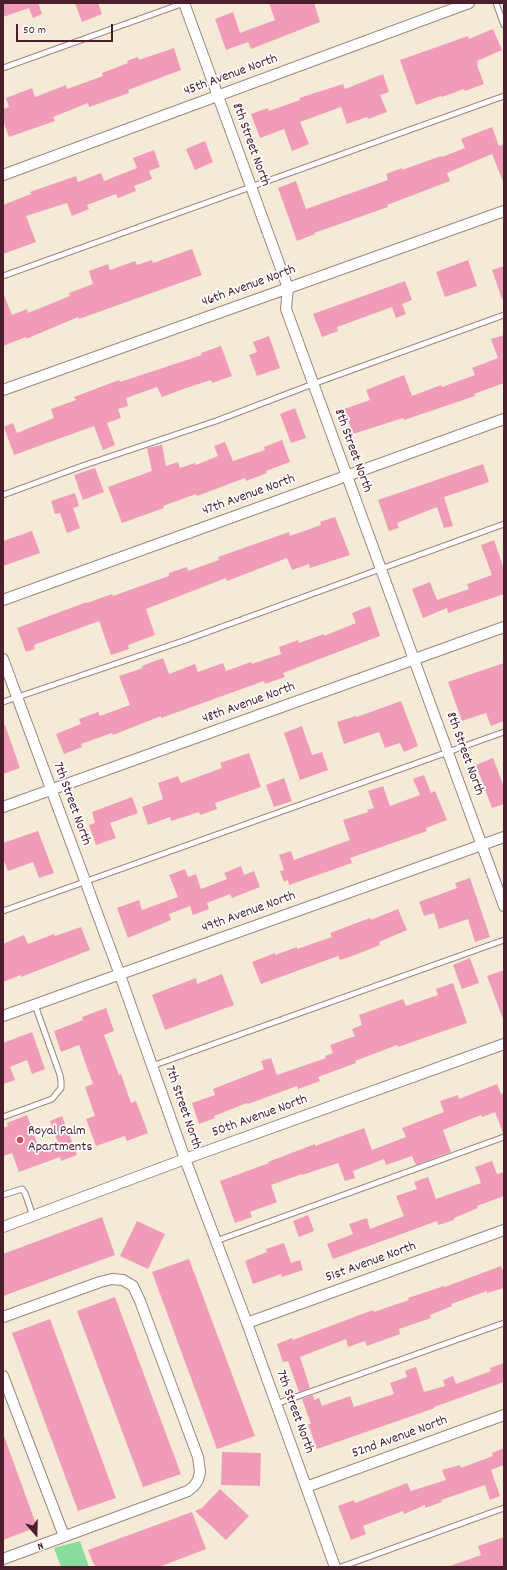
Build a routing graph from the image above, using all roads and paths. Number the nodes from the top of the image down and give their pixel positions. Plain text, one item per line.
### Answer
1 (184, 3) edge
2 (469, 3) edge
3 (496, 3) edge
4 (504, 25) edge
5 (3, 68) edge
6 (217, 96) junction
7 (504, 96) edge
8 (3, 175) edge
9 (250, 187) junction
10 (504, 211) edge
11 (3, 276) edge
12 (288, 288) junction
13 (504, 315) edge
14 (313, 384) junction
15 (3, 390) edge
16 (504, 419) edge
17 (346, 475) junction
18 (3, 495) edge
19 (504, 524) edge
20 (380, 569) junction
21 (3, 600) edge
22 (504, 627) edge
23 (414, 658) junction
24 (3, 659) edge
25 (16, 698) junction
26 (3, 702) edge
27 (504, 732) edge
28 (449, 752) junction
29 (51, 790) junction
30 (3, 808) edge
31 (504, 837) edge
32 (482, 844) junction
33 (85, 883) junction
34 (504, 906) edge
35 (3, 911) edge
36 (504, 940) edge
37 (120, 975) junction
38 (35, 1005) junction
39 (3, 1016) edge
40 (504, 1044) edge
41 (152, 1066) junction
42 (3, 1117) edge
43 (504, 1137) edge
44 (185, 1159) junction
45 (3, 1195) edge
46 (33, 1216) junction
47 (3, 1227) edge
48 (504, 1230) edge
49 (216, 1241) junction
50 (3, 1317) edge
51 (247, 1323) junction
52 (504, 1323) edge
53 (3, 1376) edge
54 (276, 1404) junction
55 (504, 1415) edge
56 (306, 1487) junction
57 (504, 1508) edge
58 (64, 1536) junction
59 (3, 1559) edge
60 (335, 1567) edge
61 (341, 1567) edge

1 - 5 lane
1 - 6 street, 8th Street North
2 - 6 street, 45th Avenue North
3 - 4 lane
6 - 8 street, 45th Avenue North
6 - 9 street, 8th Street North
7 - 9 lane
9 - 11 lane
9 - 12 street, 8th Street North
10 - 12 street, 46th Avenue North
12 - 14 street, 8th Street North
12 - 15 street, 46th Avenue North
13 - 14 lane
14 - 17 street, 8th Street North
14 - 18 lane
16 - 17 street, 47th Avenue North
17 - 20 street, 8th Street North
17 - 21 street, 47th Avenue North
19 - 20 lane
20 - 23 street, 8th Street North
20 - 25 lane
22 - 23 street, 48th Avenue North
23 - 28 street, 8th Street North
23 - 29 street, 48th Avenue North
24 - 25 street, 7th Street North
25 - 26 lane
25 - 29 street, 7th Street North
27 - 28 lane
28 - 32 street, 8th Street North
28 - 33 lane
29 - 30 street, 48th Avenue North
29 - 33 street, 7th Street North
31 - 32 street, 49th Avenue North
32 - 34 street, 8th Street North
32 - 37 street, 49th Avenue North
33 - 35 lane
33 - 37 street, 7th Street North
36 - 41 lane
37 - 38 street, 49th Avenue North
37 - 41 street, 7th Street North
38 - 39 street, 49th Avenue North
38 - 42 lane
40 - 44 street, 50th Avenue North
41 - 44 street, 7th Street North
43 - 49 lane
44 - 46 street, 50th Avenue North
44 - 49 street, 7th Street North
45 - 46 lane
46 - 47 street, 50th Avenue North
48 - 51 street, 51st Avenue North
49 - 51 street, 7th Street North
50 - 58 street
51 - 54 street, 7th Street North
52 - 54 lane
53 - 58 street
54 - 56 street, 7th Street North
55 - 56 street, 52nd Avenue North
56 - 60 street, 7th Street North
57 - 61 lane
58 - 59 street

